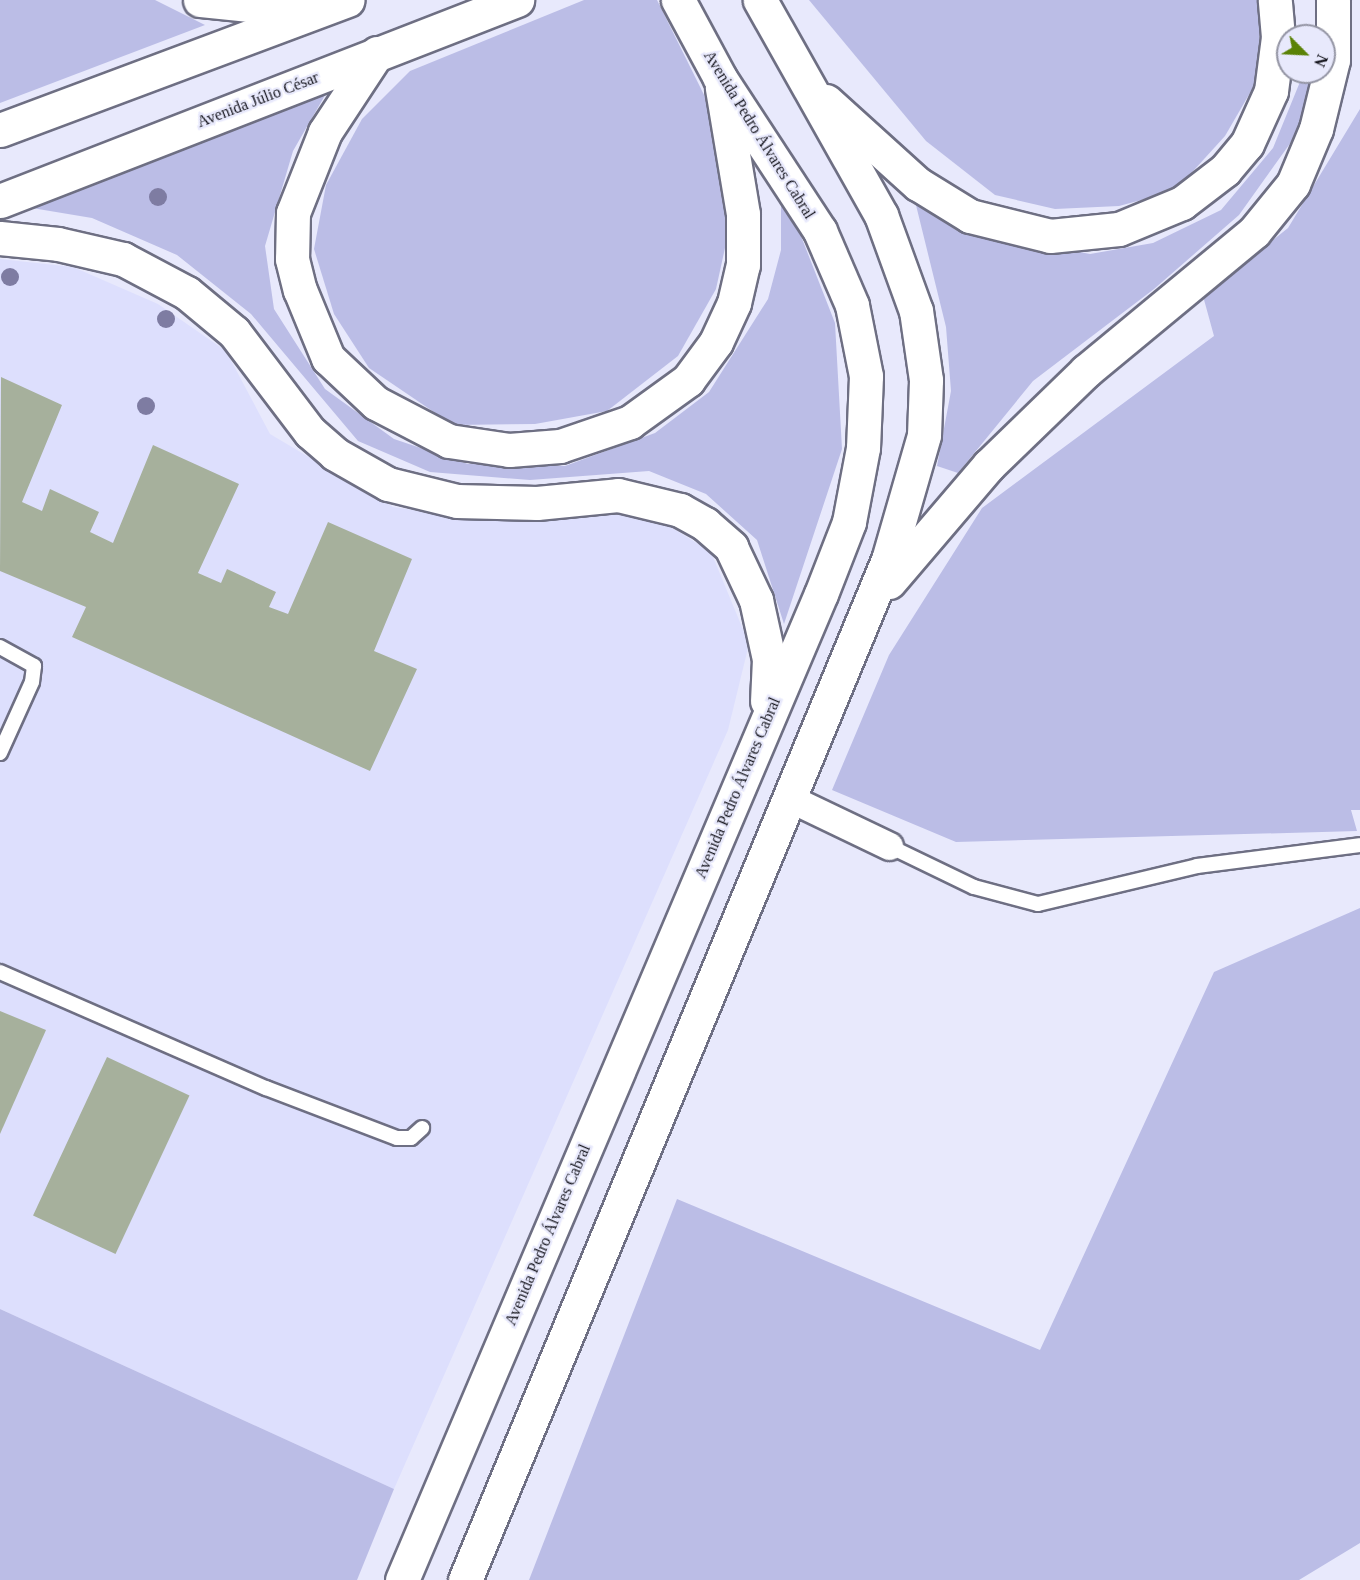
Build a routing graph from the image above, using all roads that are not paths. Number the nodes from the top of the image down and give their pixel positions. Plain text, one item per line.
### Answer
1 (200, 0) edge
2 (347, 0) edge
3 (517, 0) edge
4 (678, 0) edge
5 (760, 0) edge
6 (1275, 0) edge
7 (1333, 0) edge
8 (316, 12) junction
9 (376, 53) junction
10 (720, 78) junction
11 (807, 83) junction
12 (0, 130) edge
13 (0, 201) edge
14 (0, 238) edge
15 (869, 607) junction
16 (0, 647) edge
17 (766, 722) junction
18 (0, 753) edge
19 (789, 798) junction
20 (1360, 845) edge
21 (889, 846) joint
22 (0, 972) edge
23 (422, 1128) dead end
24 (402, 1580) edge
25 (465, 1580) edge

1 - 8 main road
2 - 8 main road
3 - 9 main road, Avenida Júlio César
4 - 10 main road, Avenida Pedro Álvares Cabral
5 - 11 main road
6 - 11 main road
7 - 15 main road
8 - 12 main road
9 - 10 main road
9 - 13 main road, Avenida Júlio César
10 - 17 main road, Avenida Pedro Álvares Cabral
11 - 15 main road
14 - 17 main road
15 - 19 main road
16 - 18 lane
17 - 24 main road, Avenida Pedro Álvares Cabral
19 - 21 street
19 - 25 main road
20 - 21 lane
22 - 23 lane

